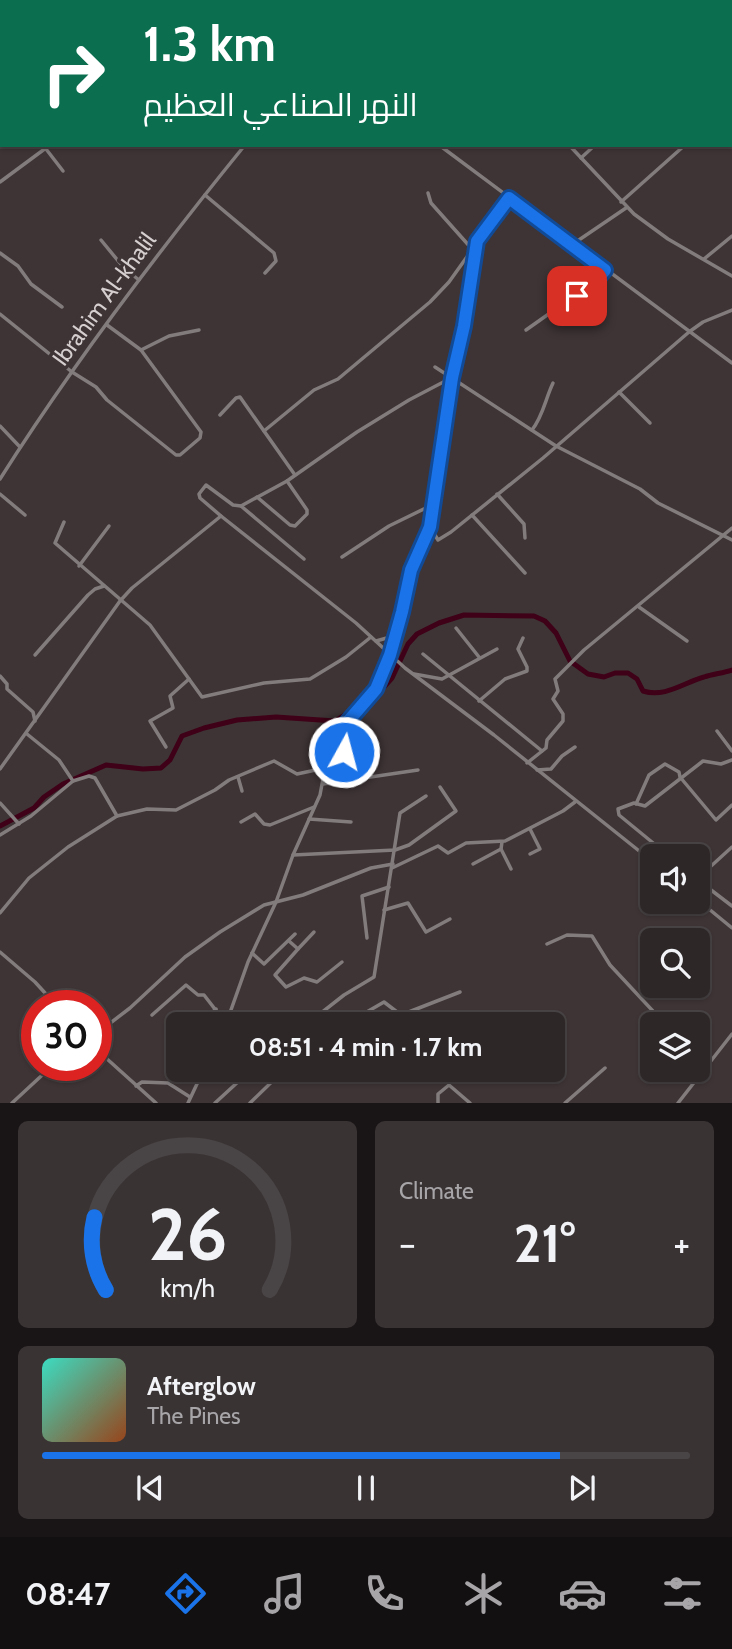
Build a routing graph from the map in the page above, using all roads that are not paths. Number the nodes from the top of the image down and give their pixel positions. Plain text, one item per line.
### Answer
1 (243, 147) edge
2 (442, 147) edge
3 (571, 147) edge
4 (593, 147) edge
5 (683, 147) edge
6 (46, 149) joint
7 (580, 158) junction
8 (63, 172) dead end
9 (0, 182) edge
10 (428, 193) dead end
11 (205, 195) junction
12 (509, 198) junction
13 (621, 202) junction
14 (626, 208) junction
15 (732, 236) edge
16 (101, 240) dead end
17 (477, 241) junction
18 (572, 244) junction
19 (472, 249) junction
20 (0, 253) edge
21 (703, 260) junction
22 (605, 270) junction
23 (265, 273) dead end
24 (732, 276) edge
25 (139, 281) junction
26 (62, 307) dead end
27 (732, 310) edge
28 (0, 314) edge
29 (107, 325) junction
30 (199, 330) dead end
31 (526, 330) dead end
32 (690, 332) junction
33 (141, 350) junction
34 (732, 363) edge
35 (435, 367) dead end
36 (72, 372) junction
37 (452, 378) junction
38 (553, 383) dead end
39 (619, 392) junction
40 (220, 415) dead end
41 (650, 423) dead end
42 (0, 426) edge
43 (532, 430) junction
44 (264, 431) junction
45 (556, 446) junction
46 (20, 447) junction
47 (295, 475) junction
48 (0, 478) edge
49 (287, 481) junction
50 (497, 494) junction
51 (0, 495) edge
52 (257, 497) junction
53 (434, 504) junction
54 (241, 506) junction
55 (25, 515) dead end
56 (472, 515) junction
57 (221, 516) junction
58 (64, 522) dead end
59 (110, 526) dead end
60 (430, 527) junction
61 (732, 528) edge
62 (722, 535) junction
63 (525, 538) dead end
64 (732, 540) edge
65 (342, 557) dead end
66 (304, 559) dead end
67 (79, 566) junction
68 (524, 573) dead end
69 (104, 586) junction
70 (120, 601) junction
71 (639, 607) junction
72 (456, 628) dead end
73 (395, 636) junction
74 (371, 637) junction
75 (523, 638) dead end
76 (376, 641) junction
77 (687, 642) dead end
78 (497, 649) dead end
79 (423, 654) dead end
80 (35, 655) dead end
81 (390, 655) junction
82 (479, 657) junction
83 (412, 674) junction
84 (0, 676) edge
85 (450, 677) junction
86 (189, 679) junction
87 (479, 701) junction
88 (35, 722) junction
89 (717, 731) dead end
90 (27, 734) junction
91 (166, 747) dead end
92 (575, 747) dead end
93 (542, 751) junction
94 (732, 751) edge
95 (732, 760) edge
96 (527, 763) junction
97 (325, 768) junction
98 (0, 769) edge
99 (418, 769) dead end
100 (535, 770) junction
101 (238, 776) junction
102 (680, 777) junction
103 (73, 780) junction
104 (323, 784) junction
105 (440, 787) dead end
106 (242, 791) dead end
107 (426, 796) dead end
108 (576, 802) junction
109 (0, 803) edge
110 (636, 804) junction
111 (732, 804) edge
112 (314, 807) junction
113 (117, 816) junction
114 (309, 819) junction
115 (241, 822) dead end
116 (351, 822) dead end
117 (19, 824) junction
118 (530, 828) junction
119 (0, 835) edge
120 (502, 842) junction
121 (655, 844) edge
122 (732, 847) edge
123 (501, 849) junction
124 (395, 850) junction
125 (640, 852) edge
126 (530, 854) dead end
127 (293, 855) junction
128 (473, 864) dead end
129 (393, 866) junction
130 (710, 868) edge
131 (511, 869) dead end
132 (389, 887) junction
133 (710, 889) edge
134 (276, 902) junction
135 (732, 906) edge
136 (384, 910) junction
137 (710, 910) edge
138 (0, 913) edge
139 (450, 919) dead end
140 (732, 928) edge
141 (314, 932) dead end
142 (295, 934) dead end
143 (366, 938) dead end
144 (289, 941) junction
145 (547, 944) dead end
146 (298, 949) junction
147 (0, 951) edge
148 (252, 953) junction
149 (342, 962) dead end
150 (42, 990) edge
151 (460, 992) dead end
152 (216, 1009) junction
153 (212, 1012) edge
154 (218, 1012) edge
155 (229, 1012) edge
156 (322, 1012) edge
157 (367, 1012) edge
158 (397, 1012) edge
159 (409, 1012) edge
160 (654, 1012) edge
161 (152, 1015) dead end
162 (112, 1022) edge
163 (732, 1034) edge
164 (710, 1063) edge
165 (112, 1064) edge
166 (604, 1069) dead end
167 (36, 1081) edge
168 (198, 1082) edge
169 (238, 1082) edge
170 (272, 1082) edge
171 (695, 1082) edge
172 (136, 1086) junction
173 (190, 1097) junction
174 (12, 1103) edge
175 (156, 1103) edge
176 (188, 1103) edge
177 (215, 1103) edge
178 (250, 1103) edge
179 (438, 1103) edge
180 (470, 1103) edge
181 (565, 1103) edge
182 (678, 1103) edge

1 - 11 street, Ibrahim Al-khalil
2 - 12 street
3 - 7 street
4 - 7 street
5 - 13 street
6 - 8 street
6 - 9 street
7 - 13 street
10 - 19 street
11 - 23 street
11 - 25 street, Ibrahim Al-khalil
12 - 17 street
12 - 18 street
13 - 14 street
14 - 18 street
14 - 21 street
15 - 21 street
16 - 25 street
17 - 19 street
17 - 37 street
18 - 22 street
19 - 44 street
20 - 26 street
21 - 24 street
22 - 31 street
22 - 32 street
25 - 29 street, Ibrahim Al-khalil
27 - 32 street
28 - 36 street
29 - 33 street
29 - 36 street, Ibrahim Al-khalil
30 - 33 street
32 - 34 street
32 - 39 street
33 - 36 street
35 - 37 street
36 - 46 street, Ibrahim Al-khalil
37 - 43 street
37 - 47 street
37 - 53 street
38 - 43 street
39 - 41 street
39 - 45 street
40 - 44 street
42 - 46 street
43 - 45 street
44 - 47 street
45 - 50 street
45 - 62 street
46 - 48 street, Ibrahim Al-khalil
47 - 49 street
49 - 52 street
49 - 52 street
50 - 56 street
50 - 63 street
51 - 55 street
52 - 54 street
53 - 60 street
53 - 65 street
54 - 57 street
54 - 66 street
56 - 60 street
56 - 68 street
57 - 70 street
57 - 74 street
58 - 67 street
59 - 67 street
60 - 73 street
61 - 62 street
62 - 64 street
62 - 71 street
67 - 69 street
69 - 70 street
69 - 80 street
70 - 86 street
70 - 88 street
71 - 77 street
71 - 93 street
72 - 82 street
73 - 76 street
73 - 81 street
74 - 76 street
74 - 86 street
75 - 87 street
76 - 81 street
78 - 82 street
79 - 85 street
81 - 83 street
81 - 97 street
82 - 85 street
83 - 85 street
83 - 96 street
84 - 88 street
85 - 87 street
86 - 91 street
87 - 93 street
88 - 90 street
89 - 94 street
90 - 98 street
90 - 103 street
92 - 100 street
93 - 96 street
95 - 102 street
96 - 100 street
97 - 101 street
97 - 104 street
99 - 104 street
100 - 108 street
101 - 106 street
101 - 113 street
102 - 110 street
102 - 110 street
102 - 111 street
103 - 113 street
103 - 117 street
104 - 112 street
105 - 124 street
107 - 124 street
108 - 118 street
108 - 125 street
109 - 117 street
110 - 121 street
112 - 114 street
112 - 115 street
113 - 138 street
114 - 116 street
114 - 127 street
117 - 119 street
118 - 120 street
118 - 126 street
120 - 123 street
120 - 129 street
122 - 130 street
123 - 128 street
123 - 131 street
124 - 127 street
124 - 129 street
127 - 134 street
129 - 132 street
129 - 134 street
132 - 136 street
132 - 143 street
133 - 135 street
134 - 148 street
134 - 162 street
136 - 139 street
136 - 156 street
137 - 140 street
141 - 146 street
142 - 144 street
144 - 146 street
144 - 148 street
145 - 160 street
146 - 149 street
147 - 150 street
148 - 155 street
151 - 159 street
152 - 153 street
152 - 154 street
152 - 161 street
157 - 158 street
163 - 164 street
165 - 172 street
166 - 181 street
167 - 174 street
168 - 173 street
169 - 177 street
170 - 178 street
171 - 182 street
172 - 173 street
172 - 175 street
173 - 176 street
179 - 180 street

